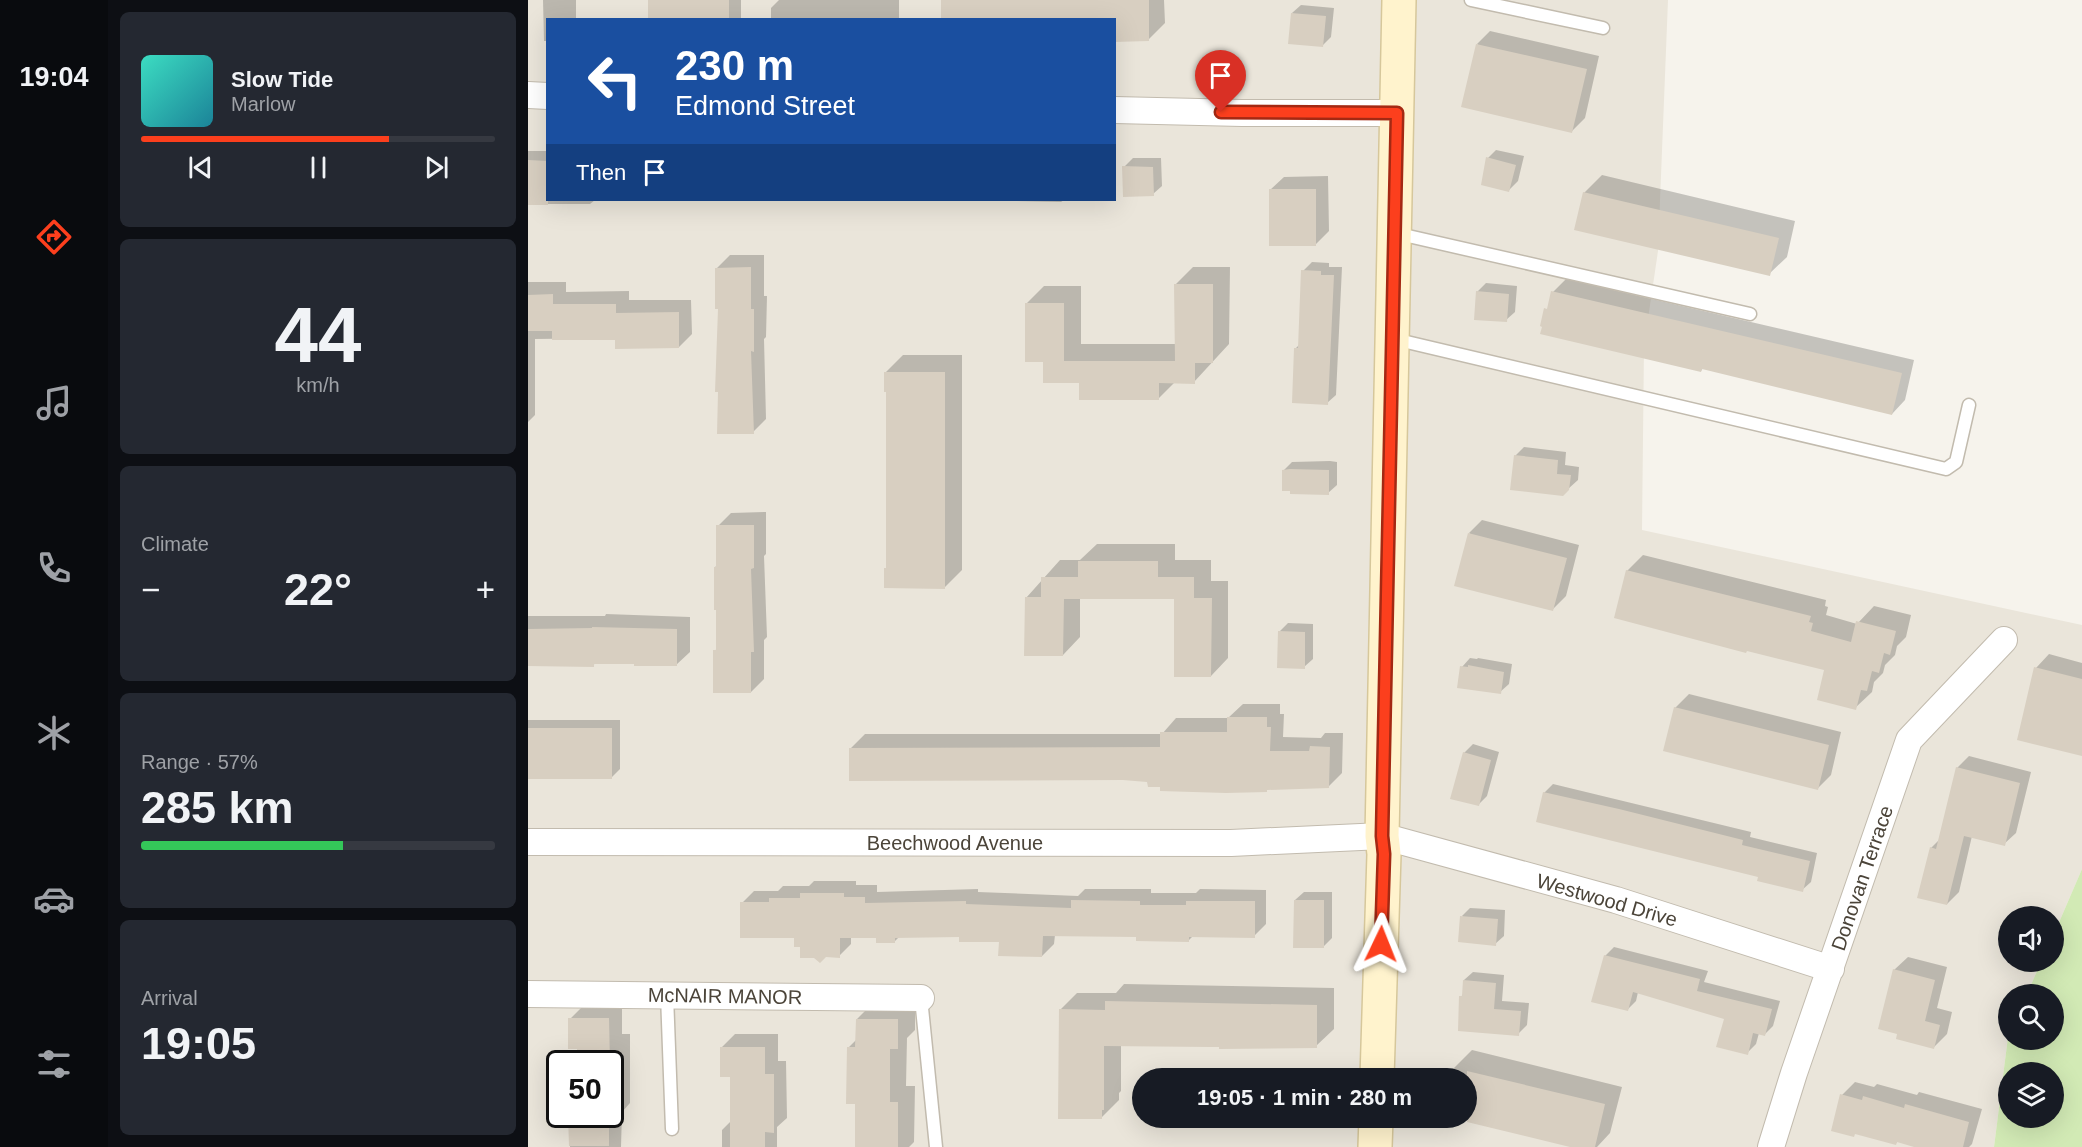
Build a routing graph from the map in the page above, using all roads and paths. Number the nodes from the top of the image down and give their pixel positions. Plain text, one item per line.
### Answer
1 (1399, 0) edge
2 (1471, 0) edge
3 (1603, 28) dead end
4 (528, 95) edge
5 (546, 96) edge
6 (1116, 110) edge
7 (1397, 113) junction
8 (1395, 233) junction
9 (1750, 314) dead end
10 (1393, 339) junction
11 (1969, 405) dead end
12 (2004, 640) dead end
13 (1382, 836) junction
14 (528, 842) edge
15 (1831, 969) junction
16 (528, 994) edge
17 (667, 995) junction
18 (921, 998) joint
19 (1377, 1068) edge
20 (1376, 1128) edge
21 (672, 1129) dead end
22 (936, 1147) edge
23 (1375, 1147) edge
24 (1771, 1147) edge

1 - 7 main road
2 - 3 lane
4 - 5 street
6 - 7 street
7 - 8 main road
8 - 9 lane
8 - 10 main road
10 - 11 lane
10 - 13 main road
12 - 15 street, Donovan Terrace
13 - 14 street, Beechwood Avenue
13 - 15 street, Westwood Drive
13 - 19 main road
15 - 24 street, Donovan Terrace
16 - 17 street, McNAIR MANOR
17 - 18 street, McNAIR MANOR
17 - 21 lane
18 - 22 lane
20 - 23 main road

